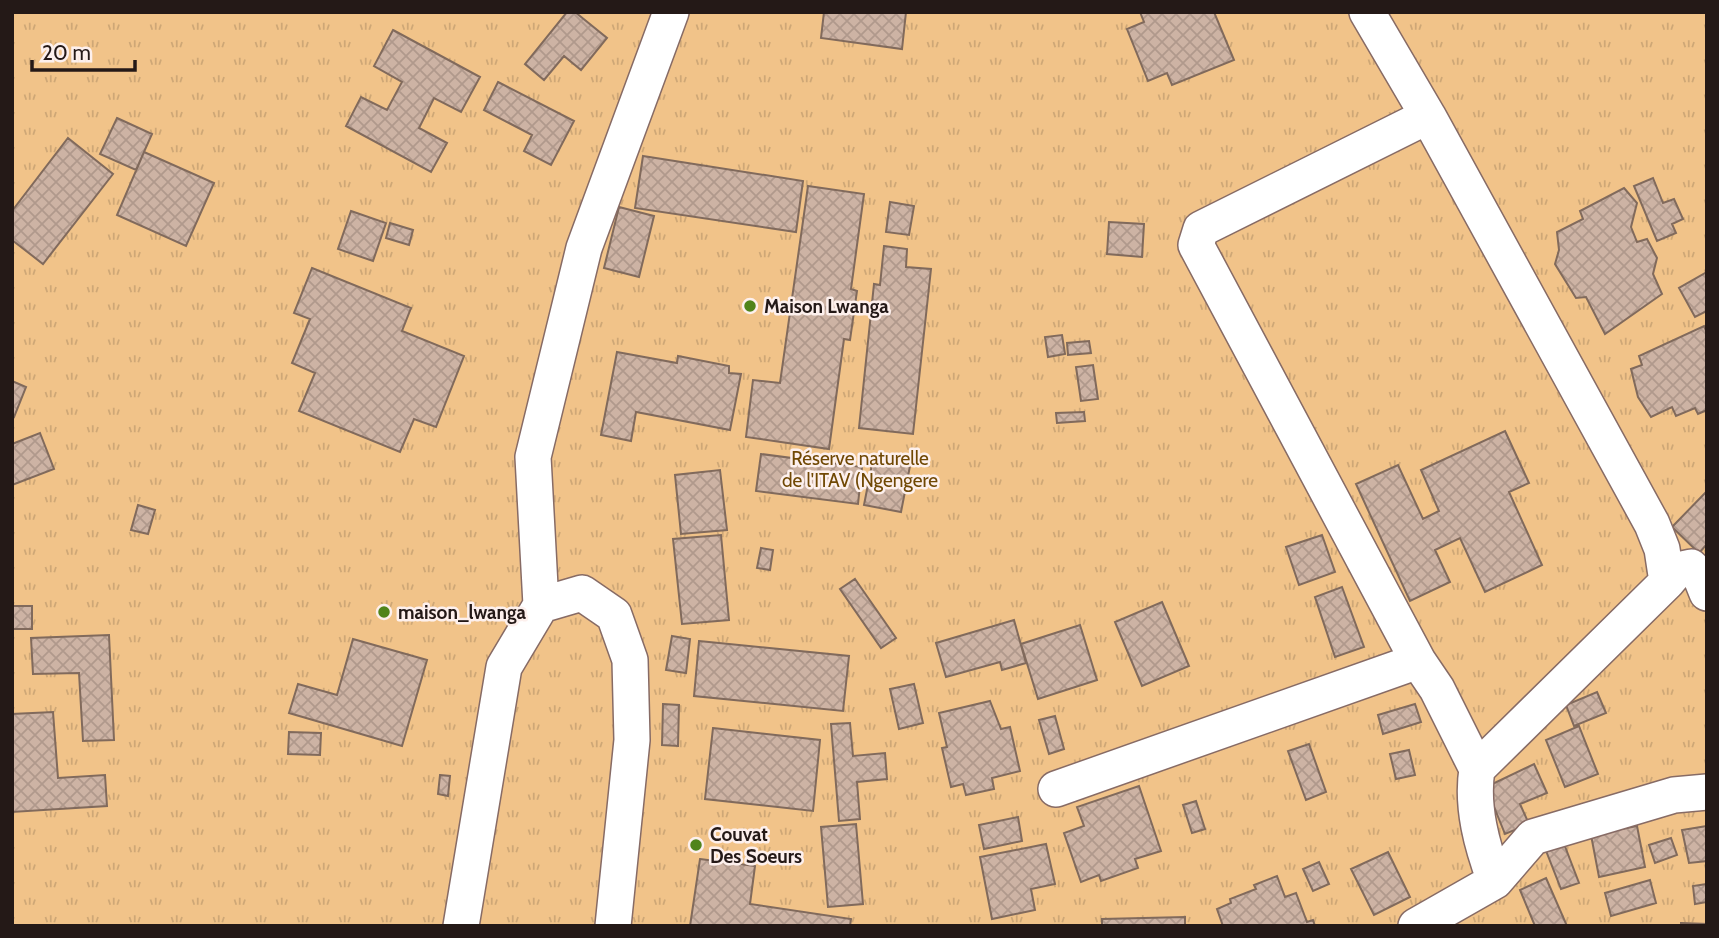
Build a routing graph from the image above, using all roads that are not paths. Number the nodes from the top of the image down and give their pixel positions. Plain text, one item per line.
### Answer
1 (671, 12) edge
2 (1367, 12) edge
3 (1428, 116) junction
4 (1667, 582) junction
5 (1707, 593) edge
6 (541, 605) junction
7 (1418, 661) junction
8 (1477, 768) junction
9 (1056, 789) dead end
10 (1707, 792) edge
11 (1495, 881) junction
12 (461, 926) edge
13 (613, 926) edge
14 (1416, 926) edge

1 - 6 street
2 - 3 street
3 - 4 street
3 - 7 street
4 - 5 street
4 - 8 street
6 - 12 street
6 - 13 street
7 - 8 street
7 - 9 street
8 - 11 street
10 - 11 street
11 - 14 street

